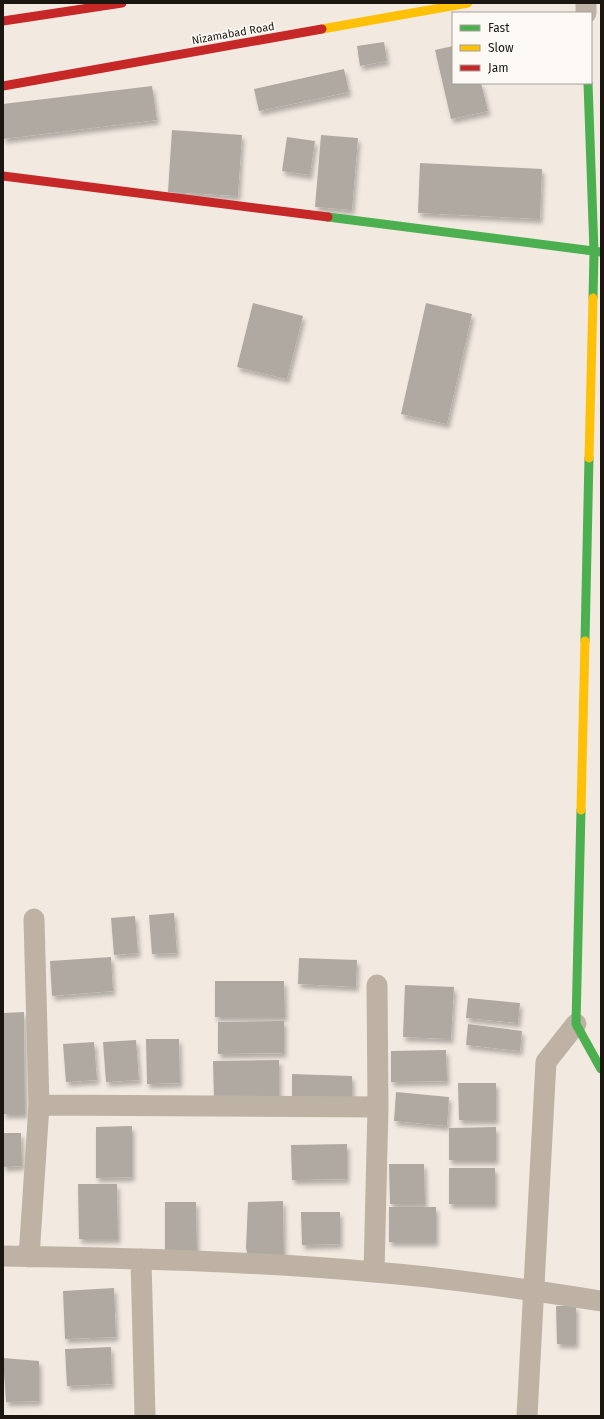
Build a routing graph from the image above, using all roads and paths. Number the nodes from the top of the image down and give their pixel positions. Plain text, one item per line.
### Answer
1 (122, 3) edge
2 (468, 3) edge
3 (3, 21) edge
4 (588, 84) edge
5 (3, 86) edge
6 (3, 176) edge
7 (597, 252) edge
8 (34, 919) dead end
9 (377, 985) dead end
10 (576, 1024) junction
11 (601, 1069) edge
12 (39, 1105) junction
13 (378, 1106) junction
14 (3, 1256) edge
15 (29, 1257) junction
16 (141, 1259) junction
17 (374, 1272) junction
18 (533, 1290) junction
19 (601, 1301) edge
20 (145, 1416) edge
21 (527, 1416) edge

1 - 3 main road
2 - 5 main road, Nizamabad Road
4 - 7 main road
6 - 7 main road
7 - 10 main road
8 - 12 street
9 - 13 street
10 - 11 main road
10 - 18 street
12 - 13 street
12 - 15 street
13 - 17 street
14 - 15 street
15 - 16 street
16 - 17 street
16 - 20 street
17 - 18 street
18 - 19 street
18 - 21 street

